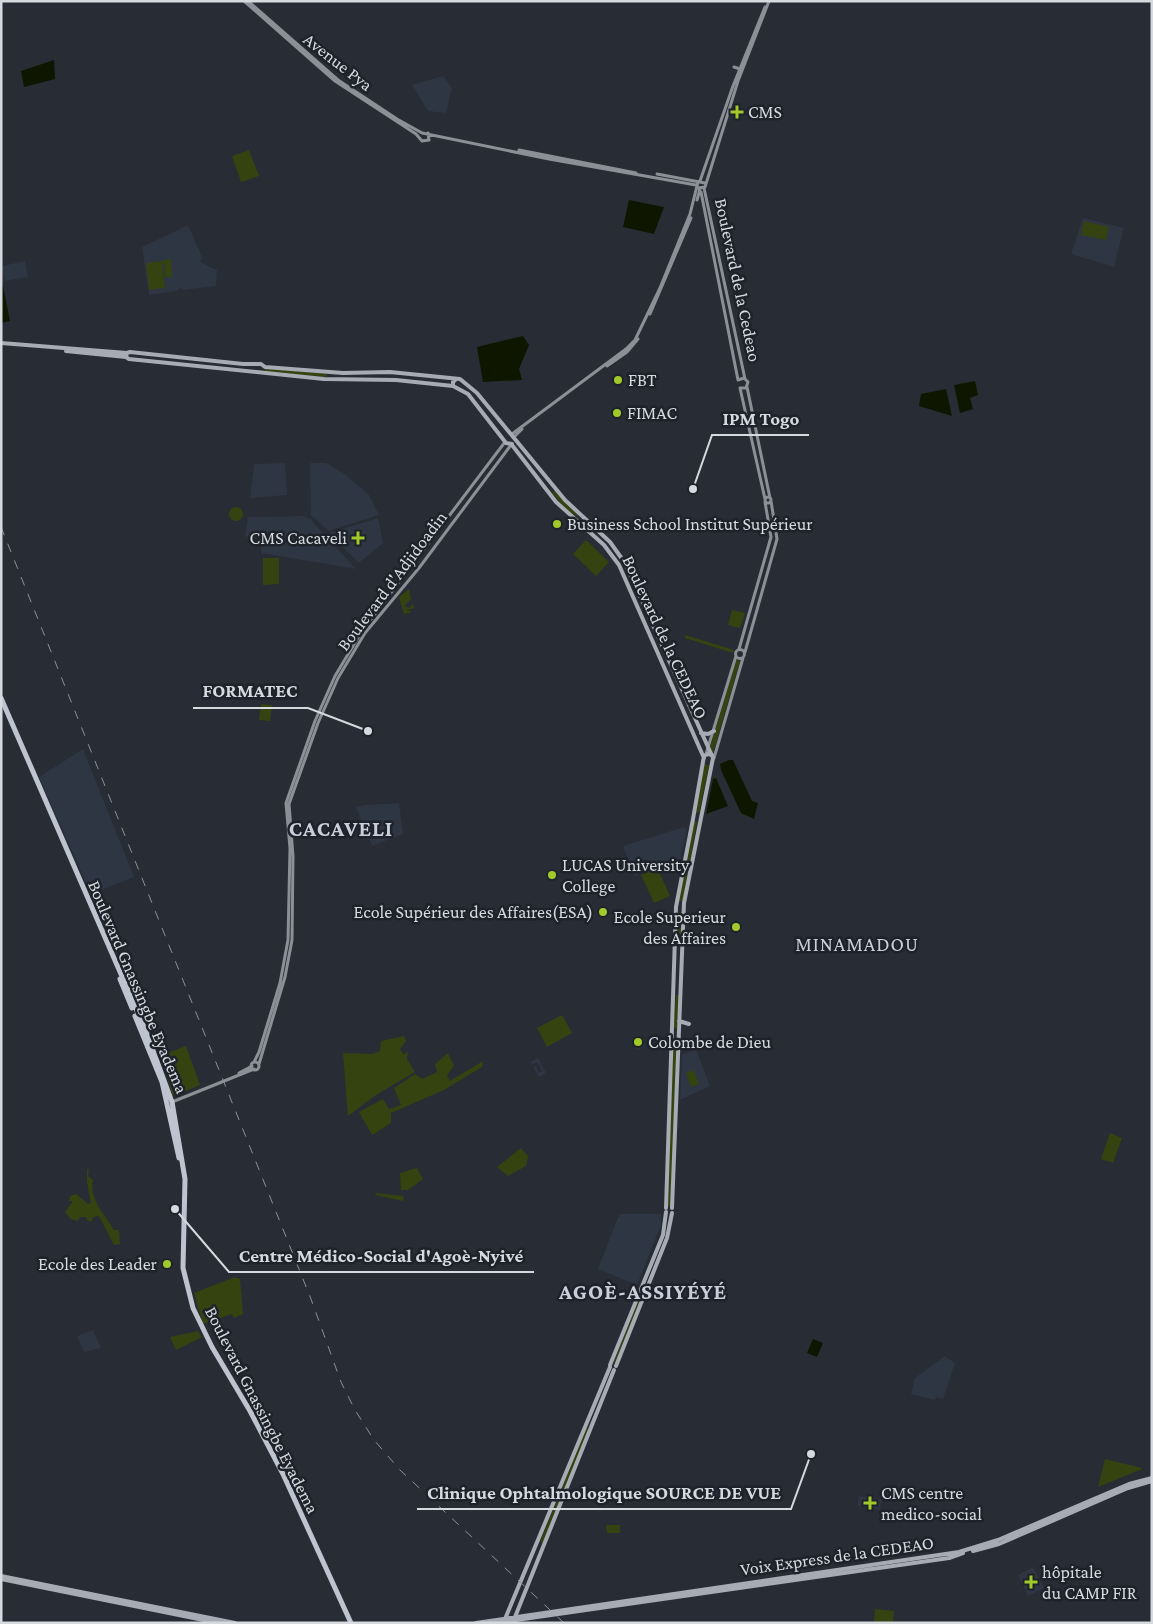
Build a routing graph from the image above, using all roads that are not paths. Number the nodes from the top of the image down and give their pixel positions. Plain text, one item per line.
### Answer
1 (244, 1) edge
2 (248, 1) edge
3 (768, 1) edge
4 (734, 68) dead end
5 (741, 68) junction
6 (422, 133) junction
7 (431, 135) junction
8 (420, 137) junction
9 (699, 186) junction
10 (696, 203) junction
11 (702, 203) junction
12 (1, 344) edge
13 (132, 353) junction
14 (127, 355) junction
15 (132, 359) junction
16 (256, 365) junction
17 (265, 367) junction
18 (256, 372) junction
19 (329, 372) junction
20 (262, 373) junction
21 (347, 373) junction
22 (328, 379) junction
23 (456, 379) junction
24 (745, 379) junction
25 (347, 380) junction
26 (738, 380) junction
27 (462, 381) junction
28 (453, 386) junction
29 (747, 387) junction
30 (459, 388) junction
31 (740, 388) junction
32 (513, 436) junction
33 (505, 440) junction
34 (512, 445) junction
35 (550, 483) junction
36 (545, 488) junction
37 (555, 488) junction
38 (549, 493) junction
39 (771, 500) junction
40 (765, 501) junction
41 (762, 567) junction
42 (769, 570) junction
43 (760, 573) junction
44 (767, 576) junction
45 (653, 626) junction
46 (648, 629) junction
47 (662, 644) junction
48 (656, 647) junction
49 (739, 649) junction
50 (744, 652) junction
51 (736, 656) junction
52 (743, 658) junction
53 (1, 698) edge
54 (1, 706) edge
55 (714, 731) junction
56 (701, 733) junction
57 (708, 748) junction
58 (704, 758) junction
59 (712, 758) junction
60 (297, 776) junction
61 (694, 817) junction
62 (700, 818) junction
63 (677, 907) junction
64 (684, 907) junction
65 (679, 1021) junction
66 (689, 1024) dead end
67 (678, 1033) junction
68 (672, 1034) junction
69 (254, 1062) junction
70 (259, 1064) junction
71 (253, 1068) junction
72 (169, 1102) junction
73 (666, 1210) junction
74 (672, 1210) junction
75 (640, 1290) junction
76 (647, 1292) junction
77 (610, 1366) junction
78 (615, 1368) junction
79 (586, 1423) junction
80 (592, 1425) junction
81 (1152, 1480) edge
82 (557, 1496) junction
83 (563, 1498) junction
84 (538, 1543) junction
85 (543, 1546) junction
86 (981, 1547) junction
87 (1, 1577) edge
88 (523, 1579) junction
89 (528, 1584) junction
90 (520, 1588) junction
91 (525, 1593) junction
92 (515, 1617) junction
93 (507, 1620) junction
94 (502, 1622) edge
95 (218, 1623) edge
96 (235, 1623) edge
97 (348, 1623) edge
98 (476, 1623) edge
99 (496, 1623) edge

1 - 8 main road, Avenue Pya
2 - 6 main road, Avenue Pya
3 - 5 main road
3 - 9 main road
4 - 5 main road
5 - 9 main road
6 - 7 main road
6 - 8 main road
7 - 8 main road
7 - 9 main road
9 - 10 main road
9 - 11 main road, Boulevard de la Cedeao
9 - 24 main road, Boulevard de la Cedeao
9 - 32 main road
10 - 11 main road
10 - 32 main road
11 - 26 main road, Boulevard de la Cedeao
12 - 14 main road
13 - 14 main road
13 - 15 main road
13 - 16 main road
14 - 15 main road
15 - 18 main road
16 - 17 main road
16 - 18 main road
17 - 19 main road
17 - 20 main road
18 - 20 main road
19 - 21 main road
19 - 22 main road
20 - 22 main road
21 - 23 main road
21 - 25 main road
22 - 25 main road
23 - 27 main road
23 - 28 main road
24 - 26 main road
24 - 29 main road, Boulevard de la Cedeao
25 - 28 main road
26 - 31 main road, Boulevard de la Cedeao
27 - 30 main road
27 - 32 main road
28 - 30 main road
29 - 31 main road
29 - 39 main road, Boulevard de la Cedeao
30 - 33 main road
31 - 40 main road, Boulevard de la Cedeao
32 - 33 main road
32 - 34 main road
32 - 35 main road
33 - 34 main road
33 - 60 main road, Boulevard d'Adjidoadin
34 - 36 main road, Boulevard de la CEDEAO
34 - 60 main road, Boulevard d'Adjidoadin
35 - 36 main road
35 - 37 main road
36 - 38 main road, Boulevard de la CEDEAO
37 - 38 main road
37 - 45 main road
38 - 46 main road, Boulevard de la CEDEAO
39 - 40 main road
39 - 42 main road, Boulevard de la Cedeao
40 - 41 main road, Boulevard de la Cedeao
41 - 42 main road
41 - 43 main road, Boulevard de la Cedeao
42 - 44 main road, Boulevard de la Cedeao
43 - 44 main road
43 - 49 main road, Boulevard de la Cedeao
44 - 50 main road, Boulevard de la Cedeao
45 - 46 main road
45 - 47 main road
46 - 48 main road, Boulevard de la CEDEAO
47 - 48 main road
47 - 56 main road
48 - 58 main road, Boulevard de la CEDEAO
49 - 50 main road
49 - 51 main road, Boulevard de la CEDEAO
50 - 52 main road, Boulevard de la CEDEAO
51 - 52 main road
51 - 55 main road, Boulevard de la CEDEAO
52 - 59 main road, Boulevard de la CEDEAO
53 - 72 highway, Boulevard Gnassingbe Eyadema
54 - 72 highway, Boulevard Gnassingbe Eyadema
55 - 56 main road
55 - 57 main road, Boulevard de la CEDEAO
56 - 57 main road
57 - 58 main road, Boulevard de la CEDEAO
57 - 59 main road
58 - 59 main road
58 - 59 main road
58 - 61 main road, Boulevard de la CEDEAO
59 - 62 main road, Boulevard de la CEDEAO
60 - 69 main road, Boulevard d'Adjidoadin
60 - 70 main road, Boulevard d'Adjidoadin
61 - 62 main road
61 - 63 main road, Boulevard de la CEDEAO
62 - 64 main road, Boulevard de la CEDEAO
63 - 64 main road
63 - 68 main road, Boulevard de la CEDEAO
64 - 65 main road, Boulevard de la CEDEAO
65 - 66 main road
65 - 67 main road, Boulevard de la CEDEAO
67 - 68 main road
67 - 74 main road, Boulevard de la CEDEAO
68 - 73 main road, Boulevard de la CEDEAO
69 - 70 main road
69 - 71 main road, Boulevard d'Adjidoadin
70 - 71 main road
71 - 72 main road
72 - 97 highway, Boulevard Gnassingbe Eyadema
73 - 74 main road
73 - 75 main road, Boulevard de la CEDEAO
74 - 76 main road, Boulevard de la CEDEAO
75 - 76 main road
75 - 76 main road
75 - 77 main road
76 - 78 main road
77 - 78 main road
77 - 79 main road
78 - 80 main road
79 - 80 main road
79 - 82 main road
80 - 83 main road
81 - 86 main road
82 - 83 main road
82 - 84 main road
83 - 85 main road
84 - 85 main road
84 - 88 main road
85 - 89 main road
86 - 92 main road, Voix Express de la CEDEAO
86 - 93 main road
87 - 95 main road
87 - 96 main road
88 - 89 main road
88 - 90 main road
89 - 91 main road
90 - 91 main road
90 - 93 main road
91 - 92 main road
92 - 93 main road, Voix Express de la CEDEAO
93 - 94 main road
93 - 98 main road
94 - 99 main road

